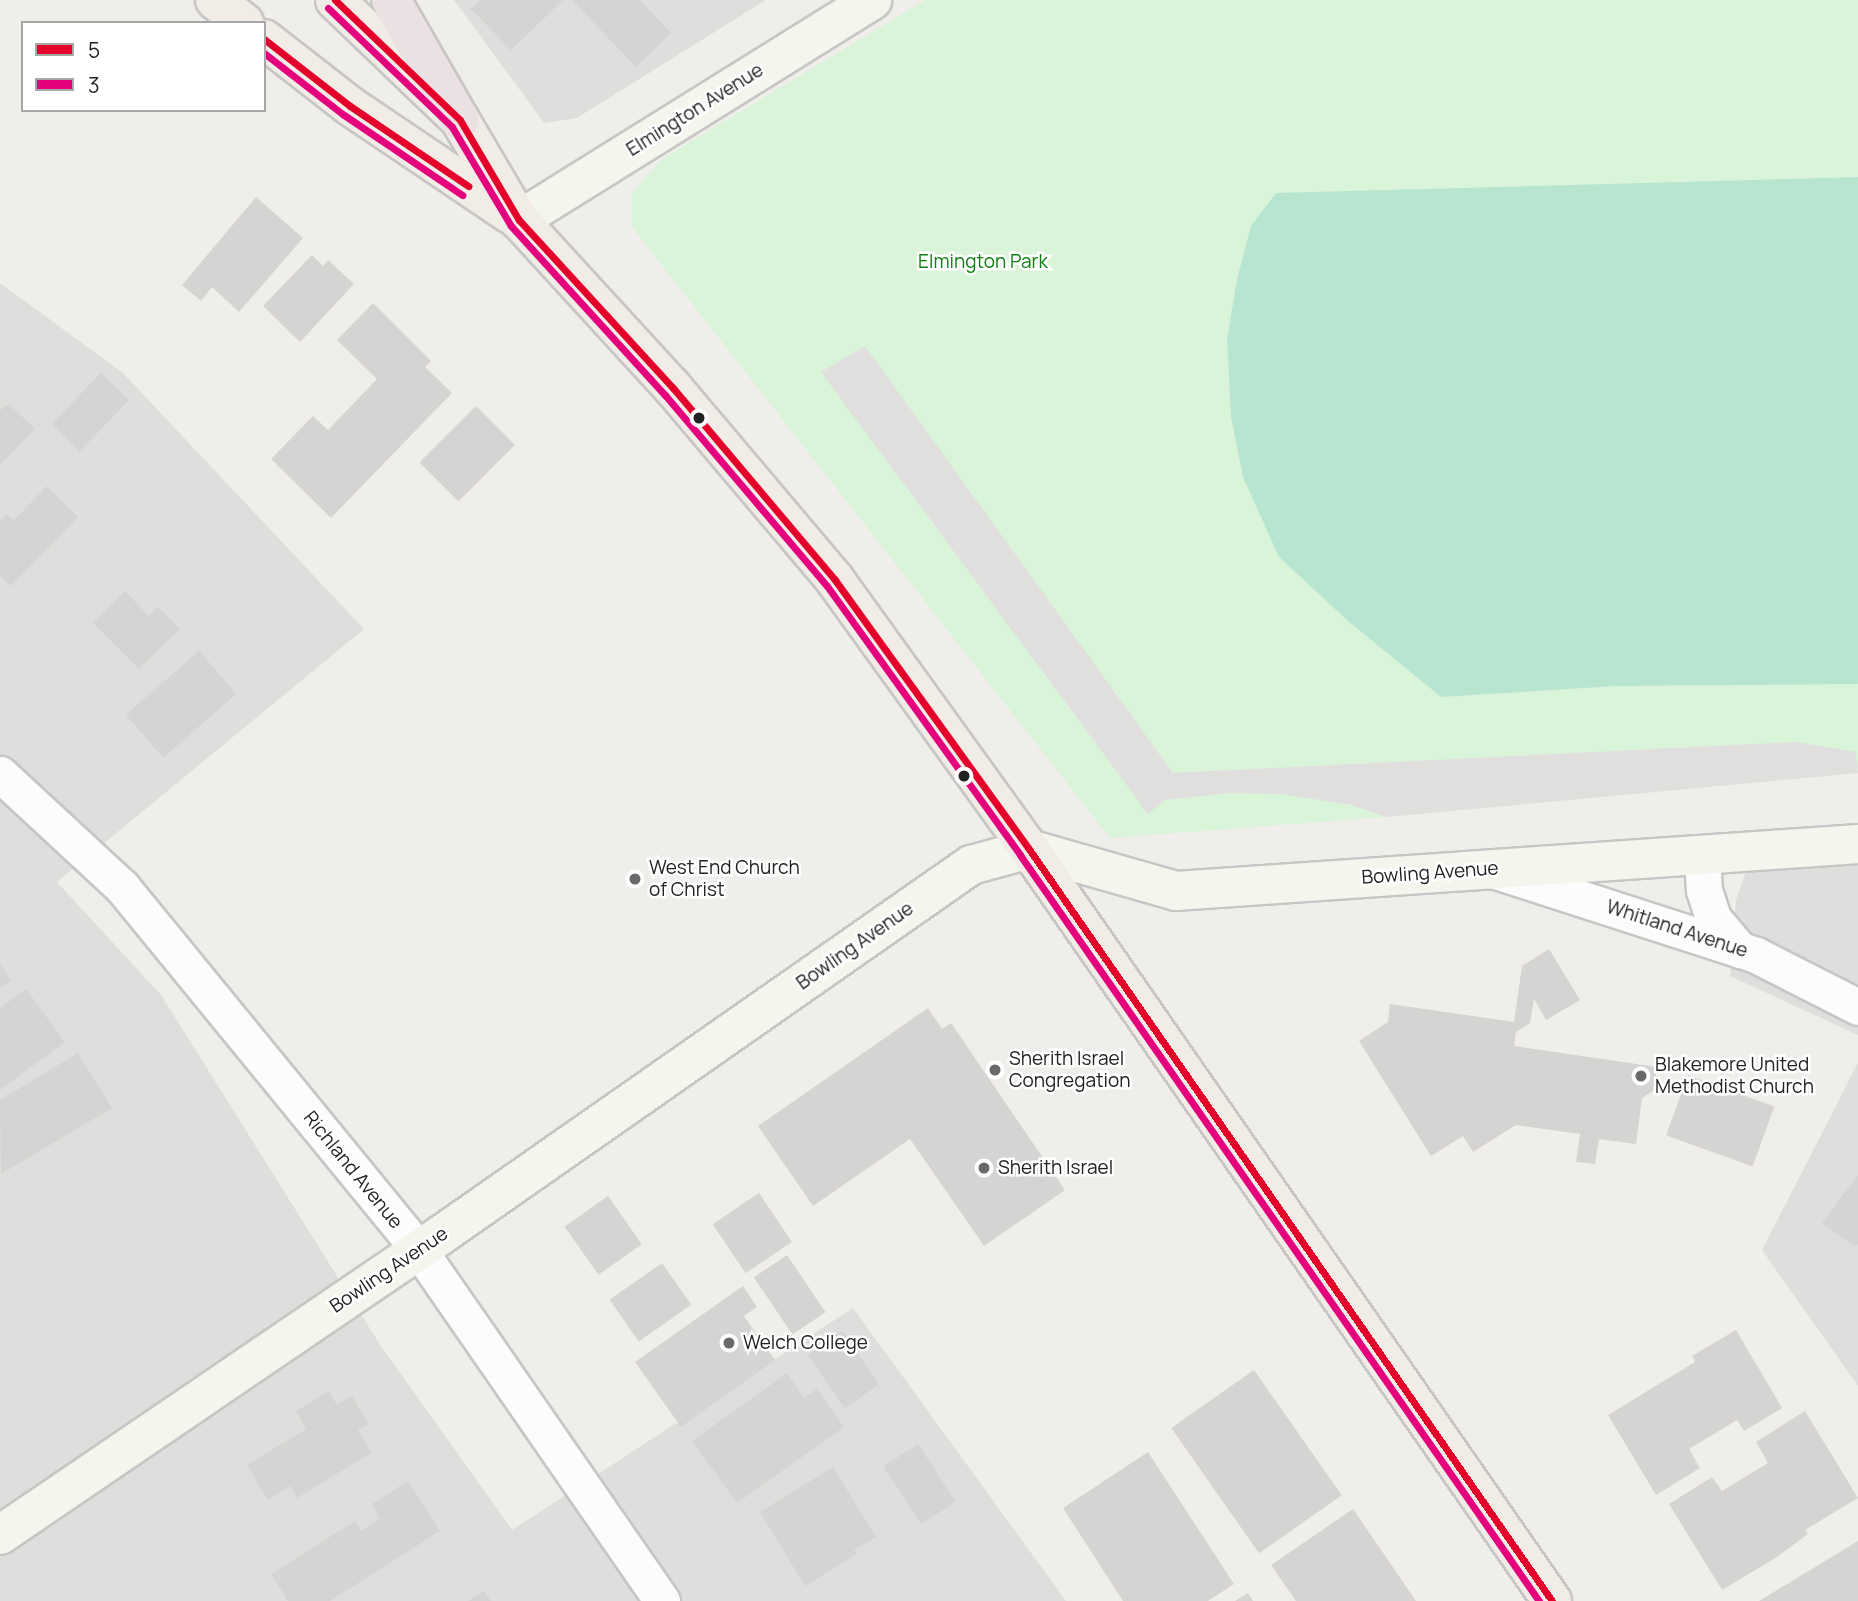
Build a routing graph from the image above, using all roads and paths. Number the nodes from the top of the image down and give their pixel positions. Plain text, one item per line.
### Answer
1 (215, 0) edge
2 (335, 0) edge
3 (391, 0) edge
4 (872, 0) edge
5 (241, 21) edge
6 (266, 41) edge
7 (460, 120) junction
8 (519, 220) junction
9 (0, 774) edge
10 (1858, 844) edge
11 (1029, 849) junction
12 (1702, 854) junction
13 (1489, 869) junction
14 (1740, 950) junction
15 (1858, 1007) edge
16 (419, 1250) junction
17 (0, 1535) edge
18 (662, 1601) edge
19 (1552, 1601) edge

1 - 5 main road
2 - 7 main road
3 - 7 highway
4 - 8 street, Elmington Avenue
6 - 8 main road
7 - 8 main road
8 - 11 main road
9 - 16 street, Richland Avenue
10 - 12 street, Bowling Avenue
11 - 13 street, Bowling Avenue
11 - 16 street, Bowling Avenue
11 - 19 main road
12 - 13 street, Bowling Avenue
12 - 14 street
13 - 14 street, Whitland Avenue
14 - 15 street, Whitland Avenue
16 - 17 street, Bowling Avenue
16 - 18 street, Richland Avenue

